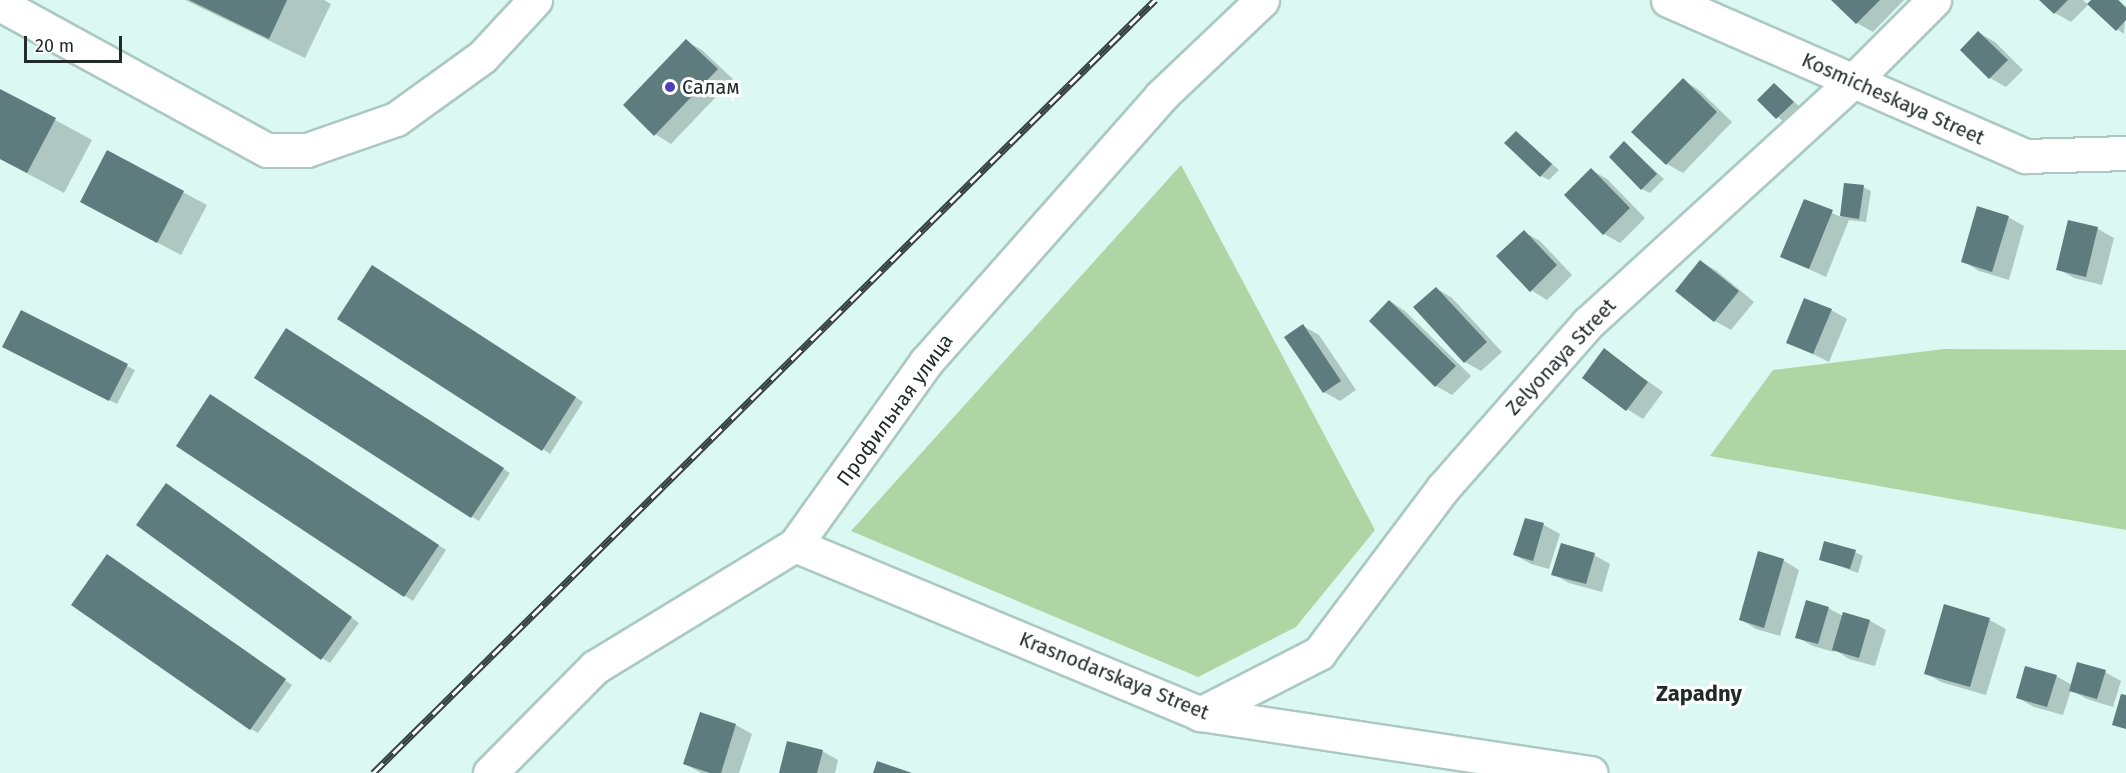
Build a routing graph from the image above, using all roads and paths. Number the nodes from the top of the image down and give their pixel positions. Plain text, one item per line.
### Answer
1 (535, 0) edge
2 (1262, 0) edge
3 (1668, 0) edge
4 (1934, 0) edge
5 (0, 4) edge
6 (1852, 82) junction
7 (2126, 153) edge
8 (795, 545) junction
9 (1200, 714) junction
10 (490, 773) edge
11 (1591, 773) edge

1 - 5 street
2 - 8 street, Профильная улица
3 - 6 street, Kosmicheskaya Street
4 - 6 street, Zelyonaya Street
6 - 7 street, Kosmicheskaya Street
6 - 9 street, Zelyonaya Street
8 - 9 street, Krasnodarskaya Street
8 - 10 street, Профильная улица
9 - 11 street, Krasnodarskaya Street

